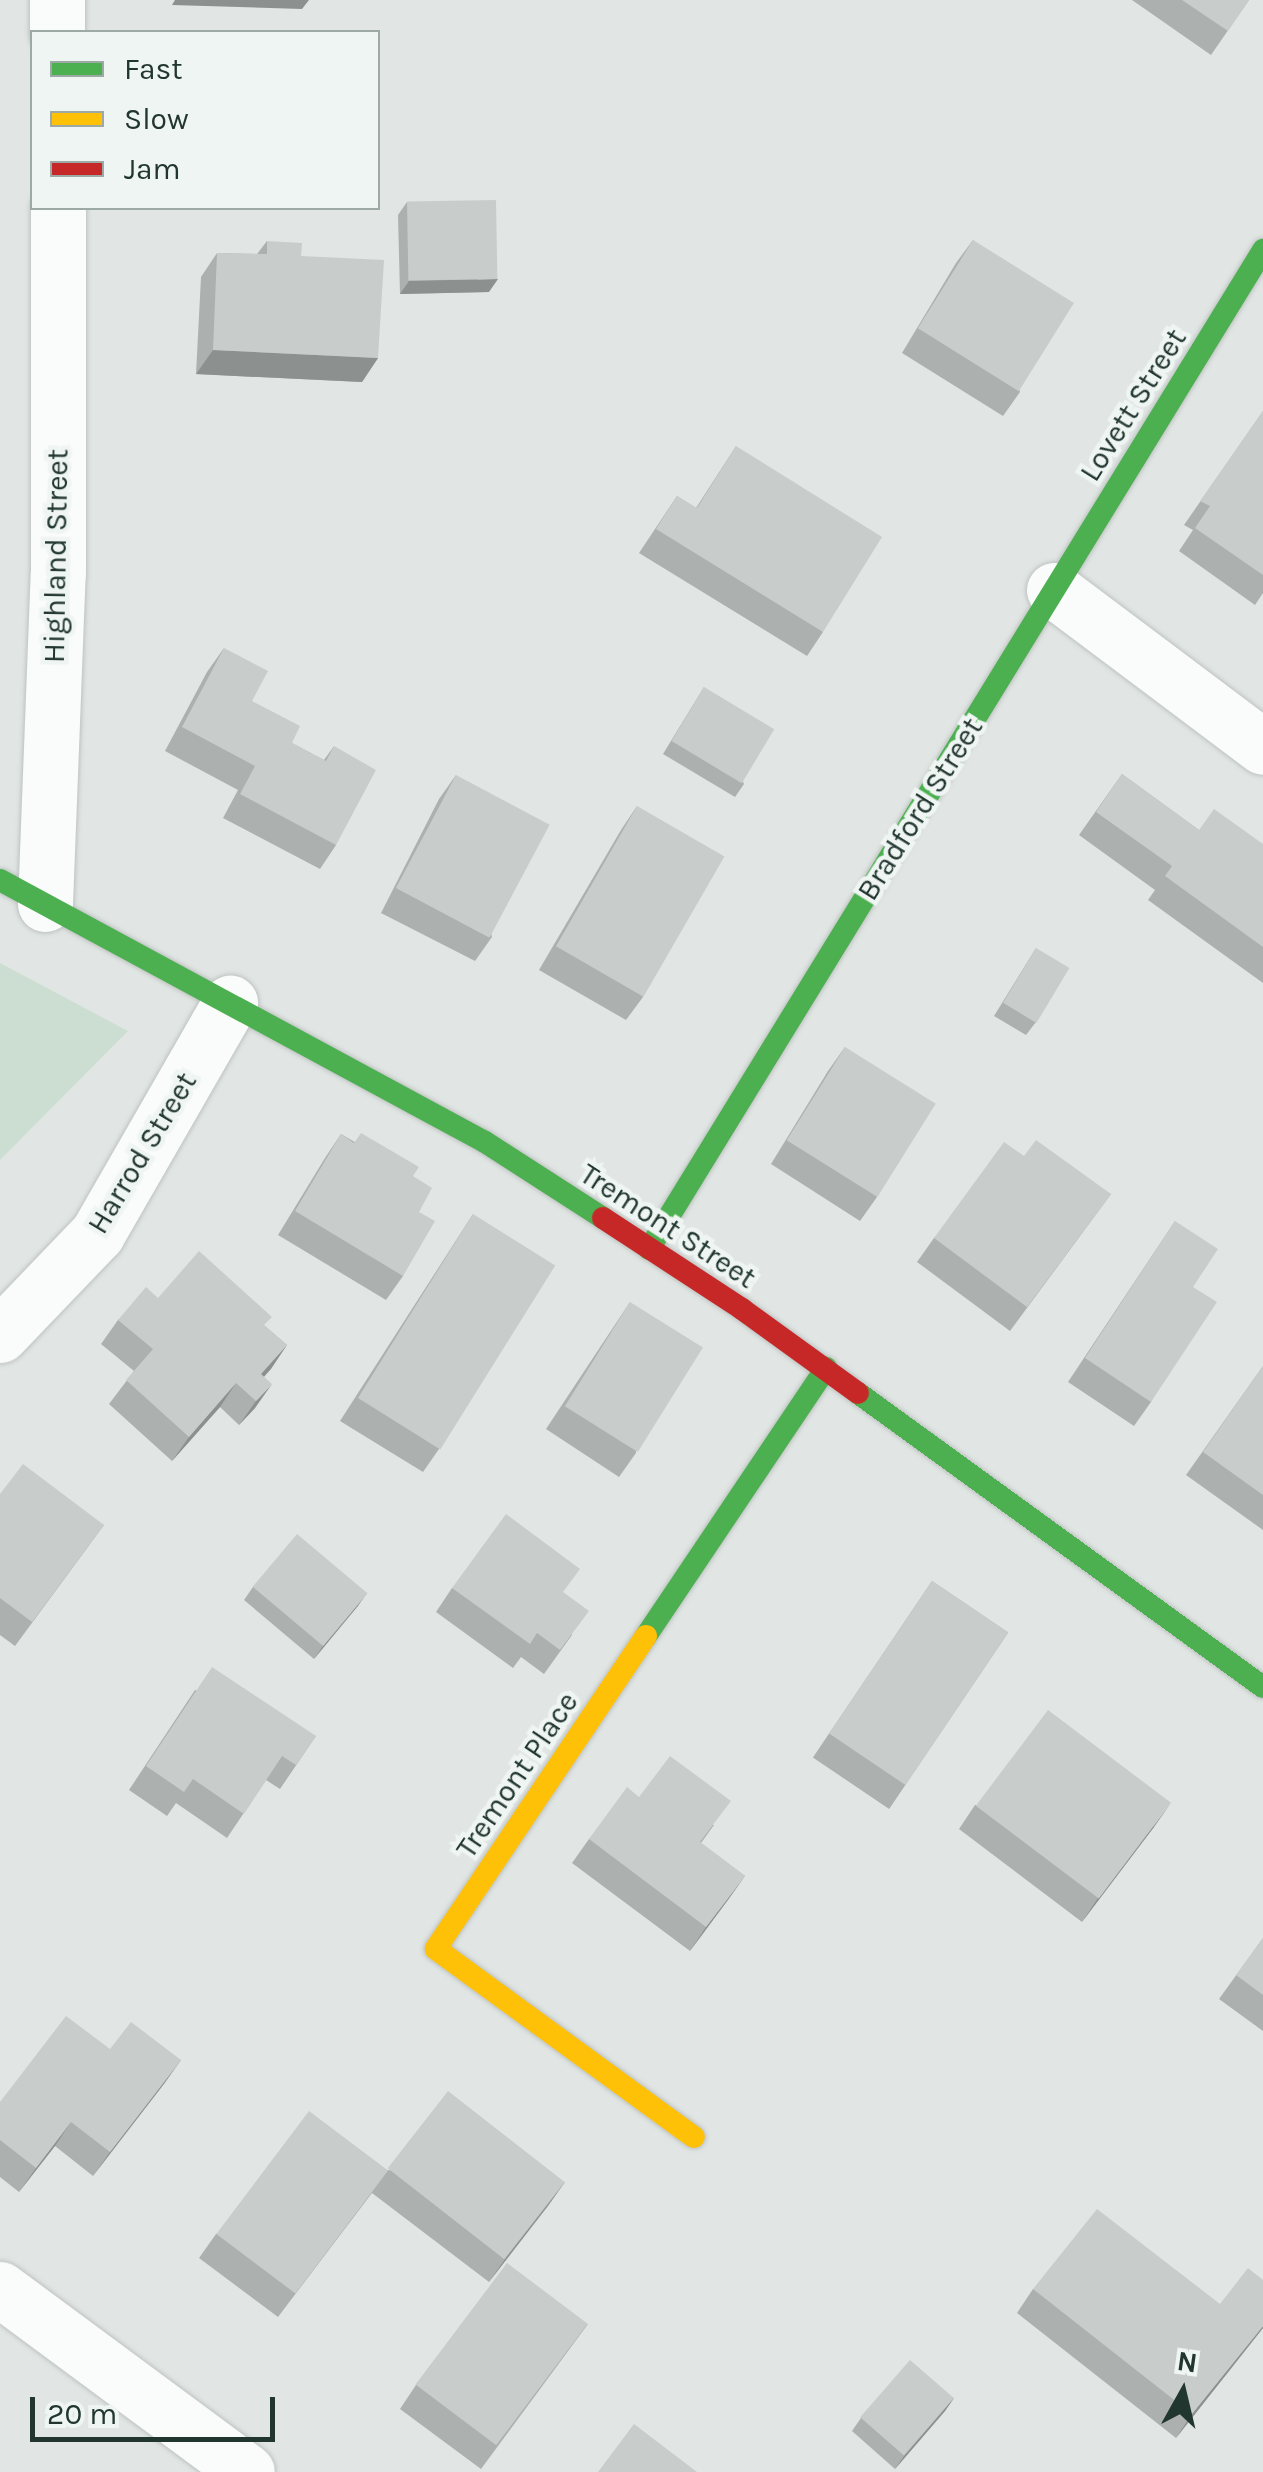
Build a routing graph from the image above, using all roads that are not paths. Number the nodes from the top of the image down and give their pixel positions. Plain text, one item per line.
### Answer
1 (58, 0) edge
2 (58, 30) edge
3 (58, 210) edge
4 (1263, 250) edge
5 (1054, 590) junction
6 (1263, 747) edge
7 (23, 892) edge
8 (230, 1003) junction
9 (649, 1249) junction
10 (0, 1335) edge
11 (826, 1368) junction
12 (1263, 1687) edge
13 (694, 2137) dead end
14 (0, 2289) edge
15 (247, 2472) edge

1 - 2 street
3 - 7 street, Highland Street
4 - 5 street, Lovett Street
5 - 6 street
5 - 9 street, Bradford Street
7 - 8 street, Tremont Street
8 - 9 street, Tremont Street
8 - 10 street, Harrod Street
9 - 11 street, Tremont Street
11 - 12 street, Tremont Street
11 - 13 street, Tremont Place
14 - 15 street

